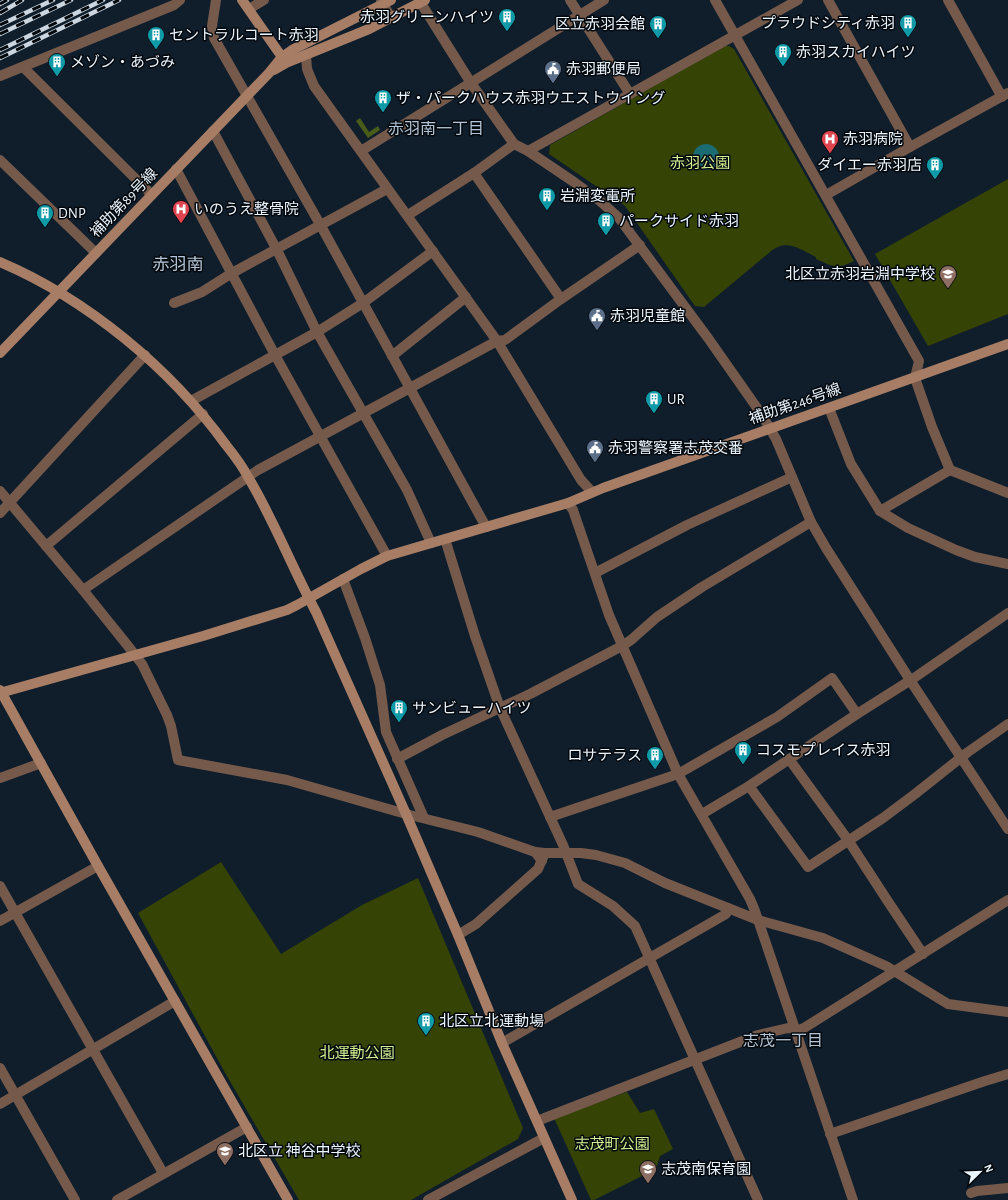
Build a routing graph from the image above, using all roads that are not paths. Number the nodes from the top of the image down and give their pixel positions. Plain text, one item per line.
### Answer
1 (180, 0) edge
2 (216, 0) edge
3 (242, 0) edge
4 (264, 0) edge
5 (570, 0) edge
6 (604, 0) edge
7 (715, 0) edge
8 (798, 0) edge
9 (828, 0) edge
10 (948, 0) edge
11 (385, 1) edge
12 (422, 1) edge
13 (249, 10) junction
14 (580, 16) junction
15 (391, 18) junction
16 (735, 35) junction
17 (306, 55) junction
18 (282, 57) junction
19 (23, 67) junction
20 (269, 73) junction
21 (0, 76) edge
22 (471, 83) junction
23 (630, 94) junction
24 (248, 95) junction
25 (1005, 95) edge
26 (213, 131) junction
27 (514, 144) junction
28 (910, 147) junction
29 (528, 150) junction
30 (361, 151) junction
31 (0, 160) edge
32 (176, 169) junction
33 (474, 173) junction
34 (388, 189) junction
35 (152, 194) junction
36 (826, 195) junction
37 (408, 216) junction
38 (321, 226) junction
39 (640, 245) junction
40 (277, 250) junction
41 (433, 251) junction
42 (96, 253) junction
43 (0, 262) edge
44 (232, 273) junction
45 (58, 293) junction
46 (466, 296) junction
47 (561, 299) junction
48 (174, 303) dead end
49 (363, 303) junction
50 (318, 332) junction
51 (497, 341) junction
52 (1008, 344) edge
53 (0, 353) edge
54 (275, 355) junction
55 (145, 356) junction
56 (392, 356) junction
57 (915, 378) junction
58 (410, 388) junction
59 (192, 402) junction
60 (829, 408) junction
61 (364, 412) junction
62 (203, 414) junction
63 (769, 429) junction
64 (320, 436) junction
65 (950, 470) junction
66 (248, 476) junction
67 (792, 477) junction
68 (0, 492) edge
69 (592, 492) junction
70 (1008, 493) edge
71 (10, 503) junction
72 (568, 503) junction
73 (880, 511) junction
74 (0, 513) edge
75 (811, 522) junction
76 (486, 527) junction
77 (445, 539) junction
78 (431, 543) junction
79 (46, 546) junction
80 (387, 556) junction
81 (1008, 564) edge
82 (594, 573) junction
83 (343, 579) junction
84 (83, 590) junction
85 (309, 599) junction
86 (1008, 613) edge
87 (622, 646) junction
88 (135, 655) junction
89 (910, 680) junction
90 (1, 692) edge
91 (500, 708) junction
92 (857, 714) junction
93 (1008, 724) edge
94 (961, 758) junction
95 (397, 759) junction
96 (789, 759) junction
97 (41, 763) junction
98 (678, 774) junction
99 (0, 778) edge
100 (749, 786) junction
101 (406, 814) junction
102 (702, 814) junction
103 (550, 817) junction
104 (424, 818) junction
105 (1008, 829) edge
106 (848, 840) junction
107 (566, 853) junction
108 (543, 857) junction
109 (98, 866) junction
110 (0, 886) edge
111 (1008, 900) edge
112 (728, 908) junction
113 (16, 913) junction
114 (758, 920) junction
115 (0, 921) edge
116 (458, 935) junction
117 (923, 954) junction
118 (649, 958) junction
119 (895, 971) junction
120 (175, 1001) junction
121 (1008, 1012) edge
122 (796, 1029) junction
123 (502, 1043) junction
124 (92, 1050) junction
125 (695, 1060) junction
126 (0, 1068) edge
127 (1008, 1074) edge
128 (15, 1095) junction
129 (0, 1104) edge
130 (536, 1121) junction
131 (247, 1127) junction
132 (830, 1134) junction
133 (544, 1138) junction
134 (163, 1173) junction
135 (1008, 1188) edge
136 (971, 1193) dead end
137 (75, 1200) edge
138 (117, 1200) edge
139 (288, 1200) edge
140 (428, 1200) edge
141 (572, 1200) edge
142 (758, 1200) edge
143 (853, 1200) edge

1 - 19 street
2 - 24 street
3 - 13 street
4 - 13 street
5 - 14 street
6 - 14 street
7 - 16 street
8 - 16 street
9 - 28 street
10 - 25 street
11 - 15 street
11 - 18 street, 補助第89号線
12 - 15 street, 補助第89号線
12 - 22 street
13 - 18 street
14 - 22 street
14 - 23 street
15 - 17 street, 補助第89号線
16 - 23 street
16 - 36 street
17 - 20 street, 補助第89号線
17 - 30 street
18 - 20 street, 補助第89号線
19 - 21 street
19 - 35 street
20 - 24 street, 補助第89号線
22 - 27 street
22 - 30 street
23 - 29 street
24 - 26 street, 補助第89号線
24 - 38 street
25 - 28 street
26 - 32 street, 補助第89号線
26 - 40 street
27 - 29 street
27 - 33 street
28 - 36 street
29 - 39 street
30 - 34 street
31 - 42 street
32 - 35 street, 補助第89号線
32 - 44 street
33 - 37 street
33 - 47 street
34 - 37 street
34 - 38 street
35 - 42 street, 補助第89号線
36 - 57 street
37 - 41 street
38 - 40 street
38 - 49 street
39 - 47 street
39 - 63 street
40 - 44 street
40 - 50 street
41 - 46 street
41 - 49 street
42 - 45 street, 補助第89号線
43 - 45 street
44 - 48 street
44 - 54 street
45 - 53 street, 補助第89号線
45 - 55 street
46 - 51 street
46 - 56 street
47 - 51 street
49 - 50 street
49 - 56 street
50 - 54 street
50 - 61 street
51 - 58 street
51 - 69 street
52 - 57 street, 補助第246号線
54 - 59 street
54 - 64 street
55 - 59 street
55 - 71 street
56 - 58 street
57 - 60 street, 補助第246号線
57 - 65 street
58 - 61 street
58 - 76 street
59 - 62 street
60 - 63 street, 補助第246号線
60 - 73 street
61 - 64 street
61 - 78 street
62 - 66 street
62 - 79 street
63 - 67 street
63 - 69 street, 補助第246号線
64 - 66 street
64 - 80 street
65 - 70 street
65 - 73 street
66 - 84 street
66 - 85 street
67 - 75 street
67 - 82 street
68 - 71 street
69 - 72 street, 補助第246号線
71 - 74 street
71 - 79 street
72 - 76 street, 補助第246号線
72 - 82 street
73 - 81 street
75 - 87 street
75 - 89 street
76 - 77 street, 補助第246号線
77 - 78 street, 補助第246号線
77 - 91 street
78 - 80 street, 補助第246号線
79 - 84 street
80 - 83 street, 補助第246号線
82 - 87 street
83 - 85 street, 補助第246号線
83 - 95 street
84 - 88 street
85 - 88 street, 補助第246号線
85 - 101 street
86 - 89 street
87 - 91 street
87 - 98 street
88 - 90 street, 補助第246号線
88 - 101 street
89 - 92 street
89 - 94 street
90 - 97 street
91 - 95 street
91 - 103 street
92 - 96 street
92 - 98 street
93 - 94 street
94 - 105 street
94 - 106 street
95 - 104 street
96 - 100 street
96 - 106 street
97 - 99 street
97 - 109 street
98 - 102 street
98 - 103 street
100 - 102 street
100 - 106 street
101 - 104 street
101 - 116 street
102 - 114 street
103 - 107 street
104 - 108 street
106 - 117 street
107 - 108 street
107 - 112 street
107 - 118 street
108 - 116 street
109 - 113 street
109 - 120 street
110 - 113 street
111 - 117 street
112 - 114 street
112 - 118 street
113 - 115 street
113 - 124 street
114 - 119 street
114 - 122 street
116 - 123 street
117 - 119 street
118 - 123 street
118 - 125 street
119 - 121 street
119 - 122 street
120 - 124 street
120 - 131 street
122 - 125 street
122 - 132 street
123 - 130 street
124 - 128 street
124 - 134 street
125 - 130 street
125 - 142 street
126 - 128 street
127 - 132 street
128 - 129 street
128 - 137 street
130 - 133 street
131 - 134 street
131 - 139 street
132 - 143 street
133 - 140 street
133 - 141 street
134 - 138 street
135 - 136 street

